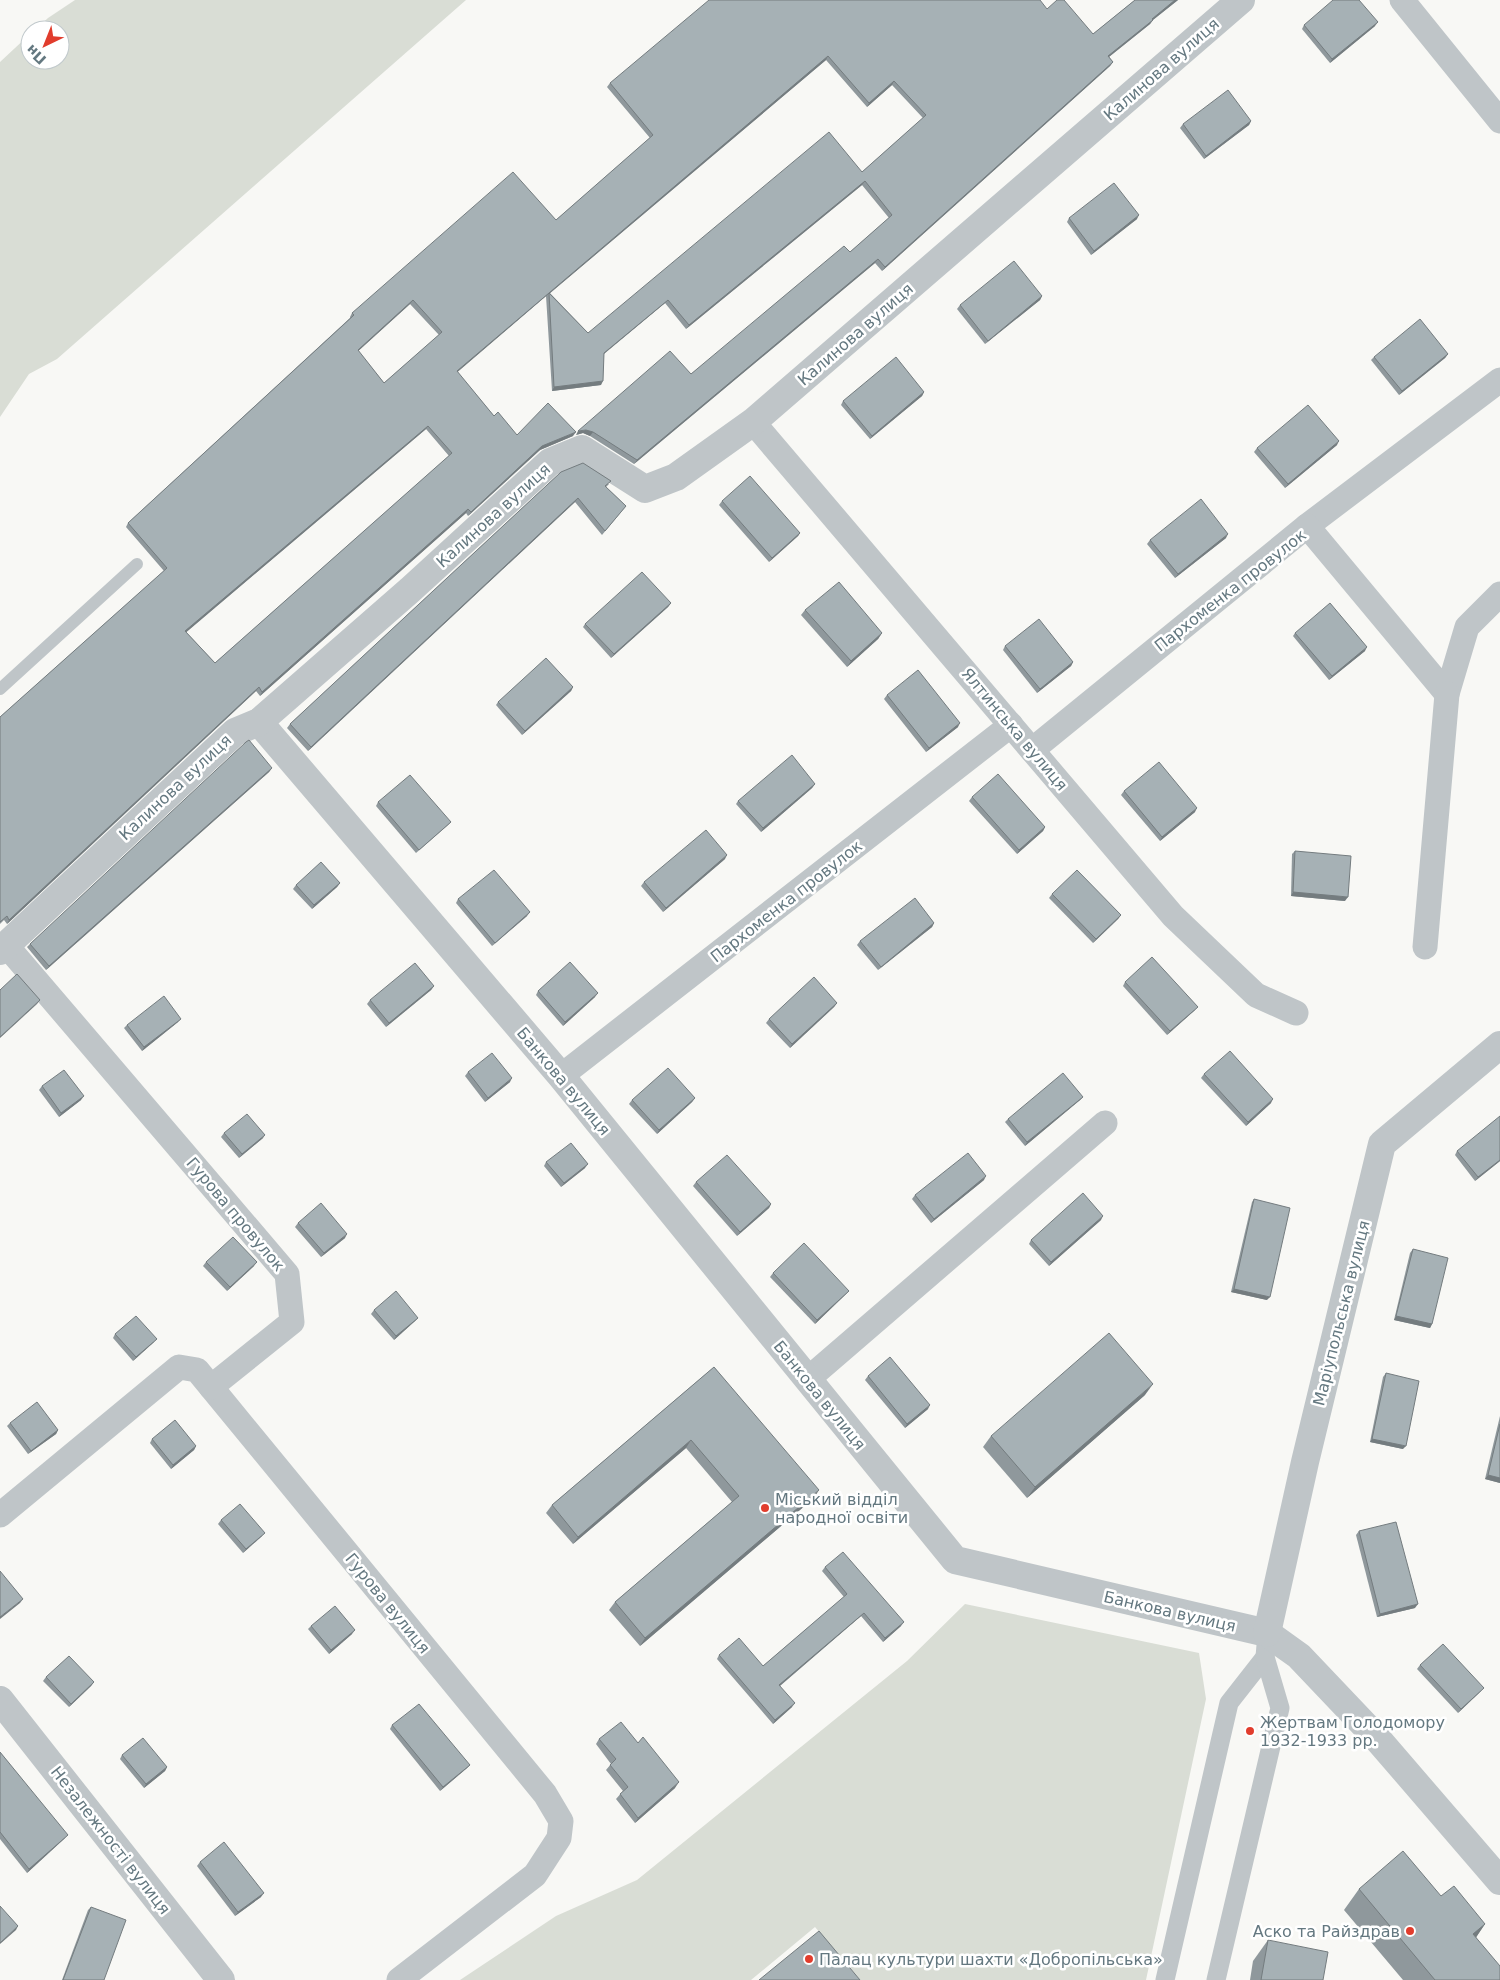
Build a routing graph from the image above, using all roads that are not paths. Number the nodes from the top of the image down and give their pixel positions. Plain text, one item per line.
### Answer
1 (1241, 0) edge
2 (1402, 0) edge
3 (1500, 121) edge
4 (1500, 380) edge
5 (753, 422) junction
6 (1307, 526) junction
7 (136, 564) dead end
8 (1500, 594) edge
9 (0, 689) edge
10 (1447, 694) junction
11 (260, 722) junction
12 (1011, 725) junction
13 (1032, 750) junction
14 (3, 948) edge
15 (1425, 948) dead end
16 (1296, 1013) dead end
17 (1500, 1045) edge
18 (561, 1076) junction
19 (1105, 1123) dead end
20 (808, 1379) junction
21 (211, 1387) junction
22 (0, 1515) edge
23 (1266, 1645) junction
24 (0, 1700) edge
25 (1500, 1882) edge
26 (222, 1980) edge
27 (399, 1980) edge
28 (1165, 1980) edge
29 (1216, 1980) edge

1 - 5 street, Калинова вулиця
2 - 3 street
4 - 6 street
5 - 11 street, Калинова вулиця
5 - 12 street, Ялтинська вулиця
6 - 10 street, Пархоменка провулок
6 - 13 street, Пархоменка провулок
7 - 9 lane
8 - 10 street
10 - 15 street
11 - 14 street, Калинова вулиця
11 - 18 street, Банкова вулиця
12 - 13 street, Ялтинська вулиця
12 - 18 street, Пархоменка провулок
13 - 16 street, Ялтинська вулиця
14 - 21 street, Гурова провулок
17 - 23 street, Маріупольська вулиця
18 - 20 street, Банкова вулиця
19 - 20 street
20 - 23 street, Банкова вулиця
21 - 22 street
21 - 27 street, Гурова вулиця
23 - 25 street, Банкова вулиця
23 - 28 street
23 - 29 street
24 - 26 street, Незалежності вулиця

